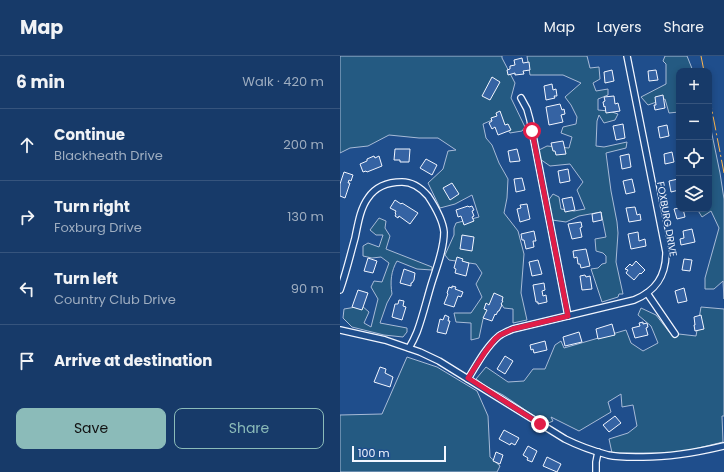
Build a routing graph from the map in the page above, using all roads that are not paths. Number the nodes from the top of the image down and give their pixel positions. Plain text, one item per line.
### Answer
1 (627, 56) edge
2 (521, 98) dead end
3 (340, 290) edge
4 (647, 293) junction
5 (568, 316) junction
6 (340, 330) edge
7 (675, 334) dead end
8 (409, 348) junction
9 (468, 378) junction
10 (724, 446) edge
11 (598, 452) junction
12 (596, 472) edge

1 - 4 street, FOXBURG DRIVE
2 - 5 street
3 - 8 street
4 - 5 street, FOXBURG DRIVE
4 - 7 street
5 - 9 street, FOXBURG DRIVE
6 - 8 street
8 - 9 street
9 - 11 street
10 - 11 street
11 - 12 street

